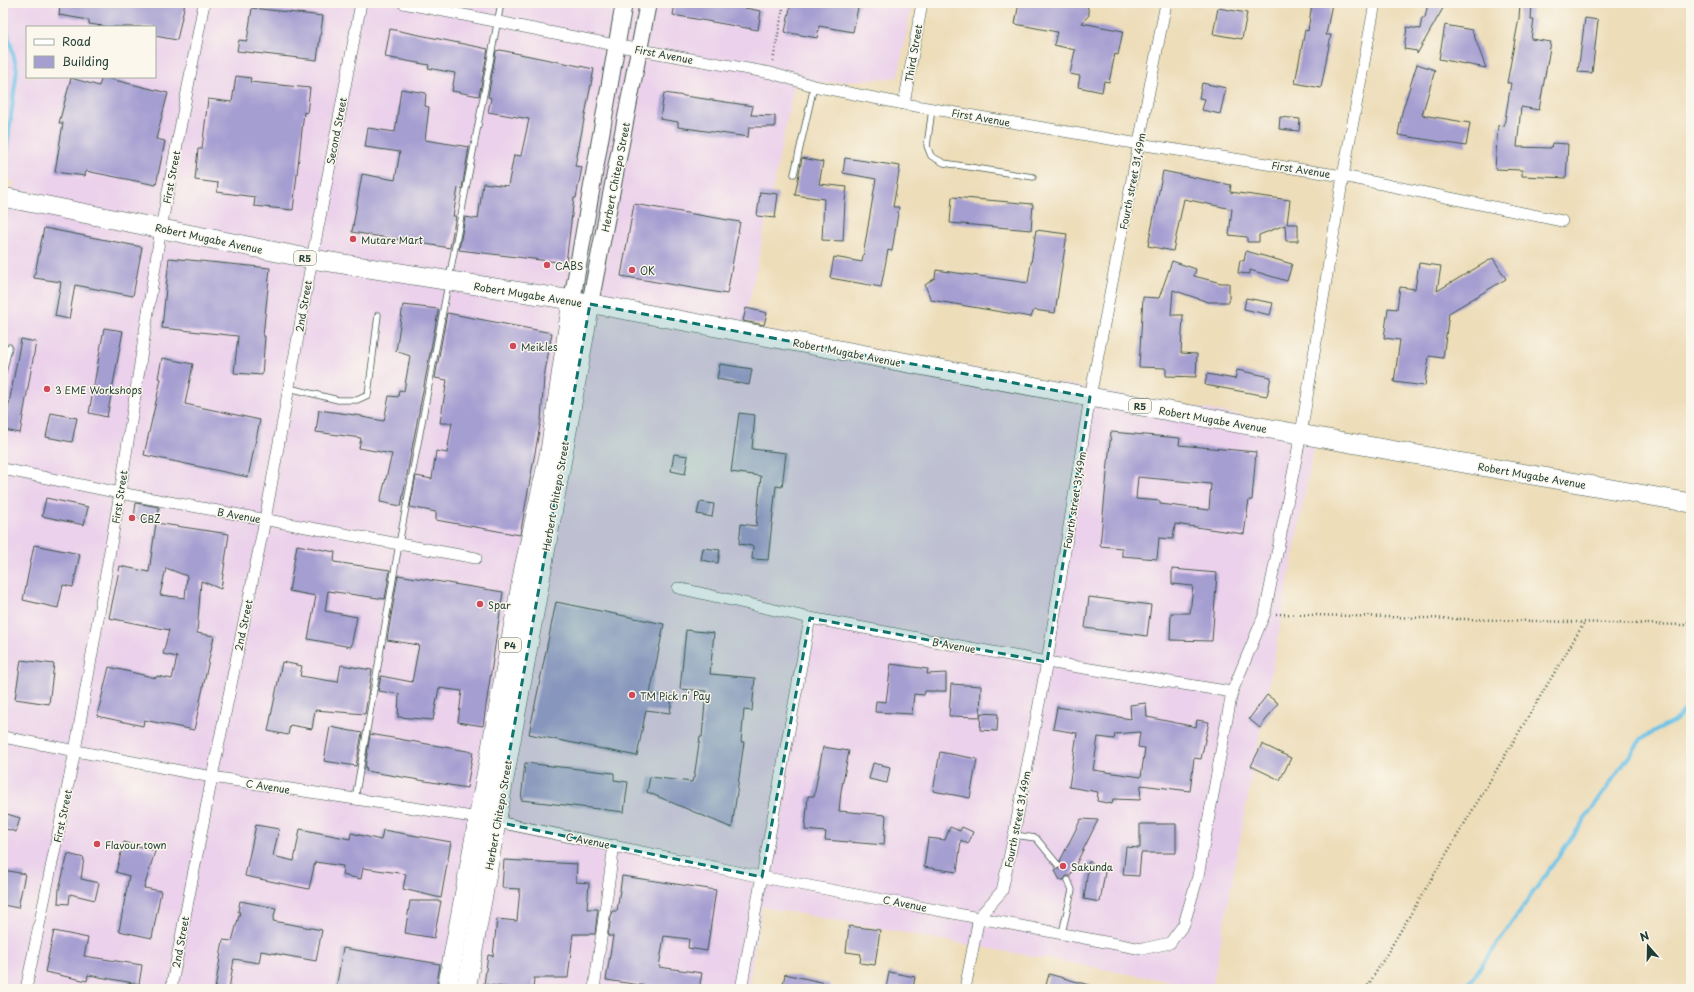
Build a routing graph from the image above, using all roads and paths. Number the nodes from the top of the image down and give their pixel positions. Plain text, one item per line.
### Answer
1 (204, 3) edge
2 (361, 3) edge
3 (403, 3) edge
4 (501, 3) edge
5 (624, 3) edge
6 (648, 3) edge
7 (784, 3) edge
8 (922, 3) edge
9 (1166, 3) edge
10 (1375, 3) edge
11 (497, 21) junction
12 (617, 44) junction
13 (640, 50) junction
14 (771, 73) junction
15 (814, 86) junction
16 (904, 104) junction
17 (932, 109) junction
18 (1139, 144) junction
19 (794, 174) dead end
20 (1343, 176) junction
21 (1033, 177) dead end
22 (3, 197) edge
23 (1562, 221) dead end
24 (161, 228) junction
25 (312, 260) junction
26 (448, 281) junction
27 (581, 302) junction
28 (378, 315) dead end
29 (9, 347) dead end
30 (3, 372) edge
31 (289, 388) junction
32 (1090, 398) junction
33 (1301, 434) junction
34 (3, 469) edge
35 (120, 493) junction
36 (1691, 503) edge
37 (265, 520) junction
38 (399, 544) junction
39 (476, 558) dead end
40 (678, 588) dead end
41 (1265, 613) junction
42 (810, 618) junction
43 (1691, 620) edge
44 (1584, 622) junction
45 (1047, 662) junction
46 (1232, 692) junction
47 (3, 737) edge
48 (75, 751) junction
49 (212, 777) junction
50 (355, 799) junction
51 (488, 820) junction
52 (1014, 835) junction
53 (614, 845) junction
54 (1058, 865) dead end
55 (762, 877) junction
56 (1068, 880) dead end
57 (979, 917) junction
58 (1062, 933) junction
59 (26, 989) edge
60 (171, 989) edge
61 (447, 989) edge
62 (466, 989) edge
63 (594, 989) edge
64 (741, 989) edge
65 (965, 989) edge
66 (1366, 989) edge

1 - 24 street, First Street
2 - 25 street, Second Street
3 - 11 street, First Avenue
4 - 11 lane
5 - 12 main road, Herbert Chitepo Street
6 - 13 main road, Herbert Chitepo Street
7 - 14 path
8 - 16 street, Third Street
9 - 18 street, Fourth street 31,49m
10 - 20 street
11 - 12 street, First Avenue
11 - 26 lane
12 - 13 street, First Avenue
12 - 27 main road, Herbert Chitepo Street
13 - 14 street, First Avenue
13 - 27 main road, Herbert Chitepo Street
14 - 15 street, First Avenue
15 - 16 street, First Avenue
15 - 19 lane
16 - 17 street, First Avenue
17 - 18 street, First Avenue
17 - 21 lane
18 - 20 street, First Avenue
18 - 32 street, Fourth street 31,49m
20 - 23 street, First Avenue
20 - 33 street
22 - 24 highway, Robert Mugabe Avenue / R5
24 - 25 highway, Robert Mugabe Avenue / R5
24 - 35 street, First Street
25 - 26 highway, Robert Mugabe Avenue / R5
25 - 31 street, 2nd Street
26 - 27 highway, Robert Mugabe Avenue / R5
26 - 38 lane
27 - 32 highway, Robert Mugabe Avenue / R5
27 - 51 highway, Herbert Chitepo Street / P4
28 - 31 lane
29 - 30 lane
31 - 37 street, 2nd Street
32 - 33 highway, Robert Mugabe Avenue / R5
32 - 45 street, Fourth street 31,49m
33 - 36 highway, Robert Mugabe Avenue / R5
33 - 41 street
34 - 35 street, B Avenue
35 - 37 street, B Avenue
35 - 48 street, First Street
37 - 38 street, B Avenue
37 - 49 street, 2nd Street
38 - 39 street, B Avenue
38 - 50 lane
40 - 42 street, B Avenue
41 - 44 path
41 - 46 street
42 - 45 street, B Avenue
42 - 55 street
43 - 44 path
44 - 66 path
45 - 46 street, B Avenue
45 - 52 street, Fourth street 31,49m
46 - 58 street, C Avenue
47 - 48 street, C Avenue
48 - 49 street, C Avenue
48 - 59 street, First Street
49 - 50 street, C Avenue
49 - 60 street, 2nd Street
50 - 51 street, C Avenue
51 - 53 street, C Avenue
51 - 61 highway, Herbert Chitepo Street / P4
51 - 62 highway, Herbert Chitepo Street / P4
52 - 54 lane
52 - 57 street, Fourth street 31,49m
53 - 55 street, C Avenue
53 - 63 street
55 - 57 street, C Avenue
55 - 64 street
56 - 58 lane
57 - 58 street, C Avenue
57 - 65 street

